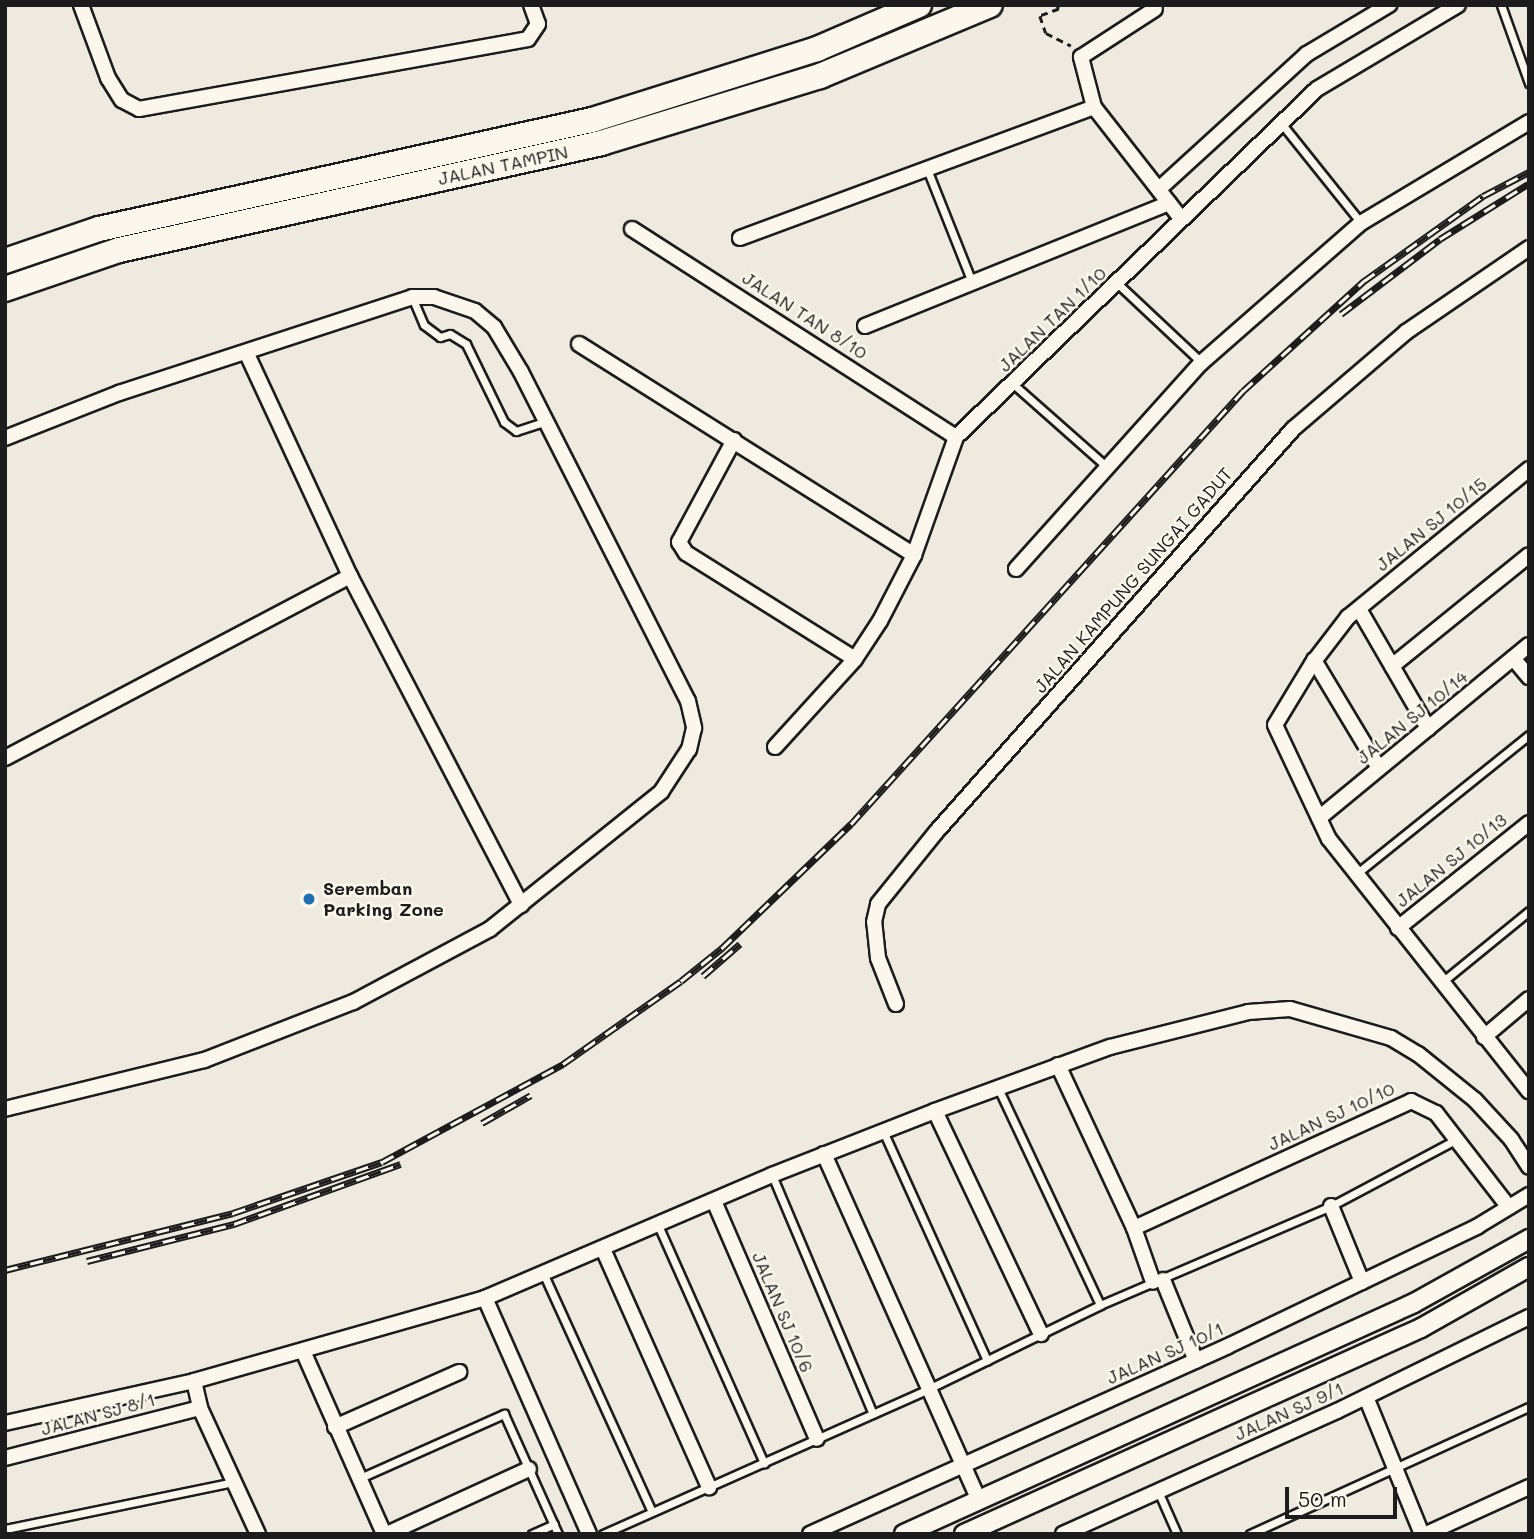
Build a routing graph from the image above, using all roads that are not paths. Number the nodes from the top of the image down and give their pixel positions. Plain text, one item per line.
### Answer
1 (81, 5) edge
2 (531, 5) edge
3 (919, 5) edge
4 (990, 5) edge
5 (1389, 5) edge
6 (1458, 5) edge
7 (1501, 5) edge
8 (1155, 9) dead end
9 (1529, 83) edge
10 (1094, 107) junction
11 (1280, 122) junction
12 (1529, 122) edge
13 (927, 169) junction
14 (1159, 189) junction
15 (1170, 203) junction
16 (1180, 217) junction
17 (1361, 223) junction
18 (632, 229) dead end
19 (740, 238) dead end
20 (1529, 248) edge
21 (5, 261) edge
22 (972, 283) junction
23 (1117, 284) junction
24 (5, 289) edge
25 (412, 297) junction
26 (865, 326) dead end
27 (579, 344) dead end
28 (247, 354) junction
29 (1201, 363) junction
30 (1012, 383) junction
31 (546, 421) junction
32 (956, 437) junction
33 (5, 438) edge
34 (734, 440) junction
35 (1107, 468) junction
36 (1529, 469) edge
37 (914, 555) junction
38 (1529, 555) edge
39 (1016, 569) dead end
40 (350, 576) junction
41 (1359, 609) junction
42 (1529, 645) edge
43 (1513, 658) junction
44 (855, 659) junction
45 (1314, 660) junction
46 (1392, 666) junction
47 (1529, 677) edge
48 (1428, 728) junction
49 (1529, 735) edge
50 (775, 747) dead end
51 (5, 758) edge
52 (1379, 768) junction
53 (1319, 818) junction
54 (1529, 823) edge
55 (1356, 874) junction
56 (521, 905) junction
57 (1529, 911) edge
58 (1398, 928) junction
59 (1441, 982) junction
60 (1529, 999) edge
61 (896, 1004) dead end
62 (1483, 1037) junction
63 (1058, 1065) junction
64 (998, 1088) junction
65 (1529, 1091) edge
66 (5, 1109) edge
67 (935, 1111) junction
68 (883, 1131) junction
69 (1458, 1139) junction
70 (824, 1154) junction
71 (1529, 1167) edge
72 (772, 1175) junction
73 (1529, 1195) edge
74 (714, 1201) junction
75 (1331, 1206) junction
76 (1508, 1206) junction
77 (658, 1225) junction
78 (1134, 1228) junction
79 (1529, 1239) edge
80 (603, 1249) junction
81 (1529, 1267) edge
82 (544, 1275) junction
83 (1158, 1281) junction
84 (1362, 1282) junction
85 (485, 1298) junction
86 (1100, 1305) junction
87 (1529, 1317) edge
88 (1041, 1334) junction
89 (303, 1351) junction
90 (987, 1360) junction
91 (1196, 1361) junction
92 (459, 1372) dead end
93 (194, 1381) junction
94 (928, 1388) junction
95 (1366, 1397) junction
96 (1529, 1407) edge
97 (200, 1408) junction
98 (873, 1414) junction
99 (5, 1423) edge
100 (335, 1427) junction
101 (817, 1439) junction
102 (5, 1458) edge
103 (764, 1463) junction
104 (963, 1465) junction
105 (1395, 1467) junction
106 (529, 1469) junction
107 (360, 1478) junction
108 (233, 1482) junction
109 (709, 1487) junction
110 (1529, 1487) edge
111 (1158, 1491) junction
112 (979, 1500) junction
113 (652, 1512) junction
114 (554, 1524) junction
115 (5, 1529) edge
116 (390, 1533) edge
117 (258, 1534) edge
118 (532, 1534) edge
119 (558, 1534) edge
120 (589, 1534) edge
121 (603, 1534) edge
122 (810, 1534) edge
123 (904, 1534) edge
124 (964, 1534) edge
125 (1063, 1534) edge
126 (1177, 1534) edge
127 (1250, 1534) edge
128 (1424, 1534) edge

1 - 2 street
3 - 21 highway, JALAN TAMPIN
4 - 24 highway, JALAN TAMPIN
5 - 14 street
6 - 11 street, JALAN TAN 1/10
7 - 9 lane
8 - 10 street
10 - 13 street
10 - 14 street
11 - 16 street, JALAN TAN 1/10
11 - 17 lane
12 - 17 street
13 - 19 street
13 - 22 lane
14 - 15 street
15 - 16 street
15 - 22 street
16 - 23 street, JALAN TAN 1/10
17 - 29 street
18 - 32 street, JALAN TAN 8/10
20 - 61 street, JALAN KAMPUNG SUNGAI GADUT
22 - 26 street
23 - 29 lane
23 - 30 street, JALAN TAN 1/10
25 - 28 street
25 - 31 street
25 - 31 lane
27 - 34 street
28 - 33 street
28 - 40 street
29 - 35 street
30 - 32 street, JALAN TAN 1/10
30 - 35 lane
31 - 56 street
32 - 37 street, JALAN TAN 1/10
34 - 37 street
34 - 44 street
35 - 39 street
36 - 41 street, JALAN SJ 10/15
37 - 44 street, JALAN TAN 1/10
38 - 46 street
40 - 51 street
40 - 56 street
41 - 45 street, JALAN SJ 10/15
41 - 46 street
42 - 43 street, JALAN SJ 10/14
43 - 47 street
43 - 48 street, JALAN SJ 10/14
44 - 50 street, JALAN TAN 1/10
45 - 52 street
45 - 53 street, JALAN SJ 10/15
46 - 48 street
48 - 52 street, JALAN SJ 10/14
49 - 55 lane
52 - 53 street, JALAN SJ 10/14
53 - 55 street
54 - 58 street, JALAN SJ 10/13
55 - 58 street
56 - 66 street
57 - 59 lane
58 - 59 street
59 - 62 street
60 - 62 street
62 - 65 street
63 - 64 street
63 - 71 street
63 - 78 street
64 - 67 street
64 - 86 lane
67 - 68 street
67 - 88 street
68 - 70 street
68 - 90 lane
69 - 75 lane
69 - 76 street, JALAN SJ 10/10
69 - 78 street, JALAN SJ 10/10
70 - 72 street
70 - 94 street
72 - 74 street
72 - 98 lane
73 - 76 street, JALAN SJ 10/1
74 - 77 street
74 - 101 street, JALAN SJ 10/6
75 - 83 lane
75 - 84 street
76 - 84 street, JALAN SJ 10/1
77 - 80 street
77 - 103 lane
78 - 83 street
79 - 112 street
80 - 82 street
80 - 109 street
81 - 124 street
82 - 85 street
82 - 113 lane
83 - 86 lane
83 - 91 street
84 - 91 street, JALAN SJ 10/1
85 - 89 street
85 - 120 street
86 - 88 lane
87 - 95 street, JALAN SJ 9/1
88 - 90 lane
89 - 93 street
89 - 100 street
90 - 94 lane
91 - 104 street, JALAN SJ 10/1
92 - 100 street
93 - 97 street
93 - 99 street
94 - 98 lane
94 - 104 street
95 - 105 street
95 - 111 street, JALAN SJ 9/1
96 - 105 lane
97 - 102 street, JALAN SJ 8/1
97 - 108 street
98 - 101 lane
100 - 107 street
101 - 103 lane
103 - 109 lane
104 - 112 street
104 - 122 street, JALAN SJ 10/1
105 - 127 lane
105 - 128 street
106 - 107 lane
106 - 114 lane
106 - 116 street
107 - 116 street
108 - 115 lane
108 - 117 street
109 - 113 lane
110 - 128 street
111 - 125 street, JALAN SJ 9/1
111 - 126 lane
112 - 123 street
113 - 121 lane
114 - 118 lane
114 - 119 lane

